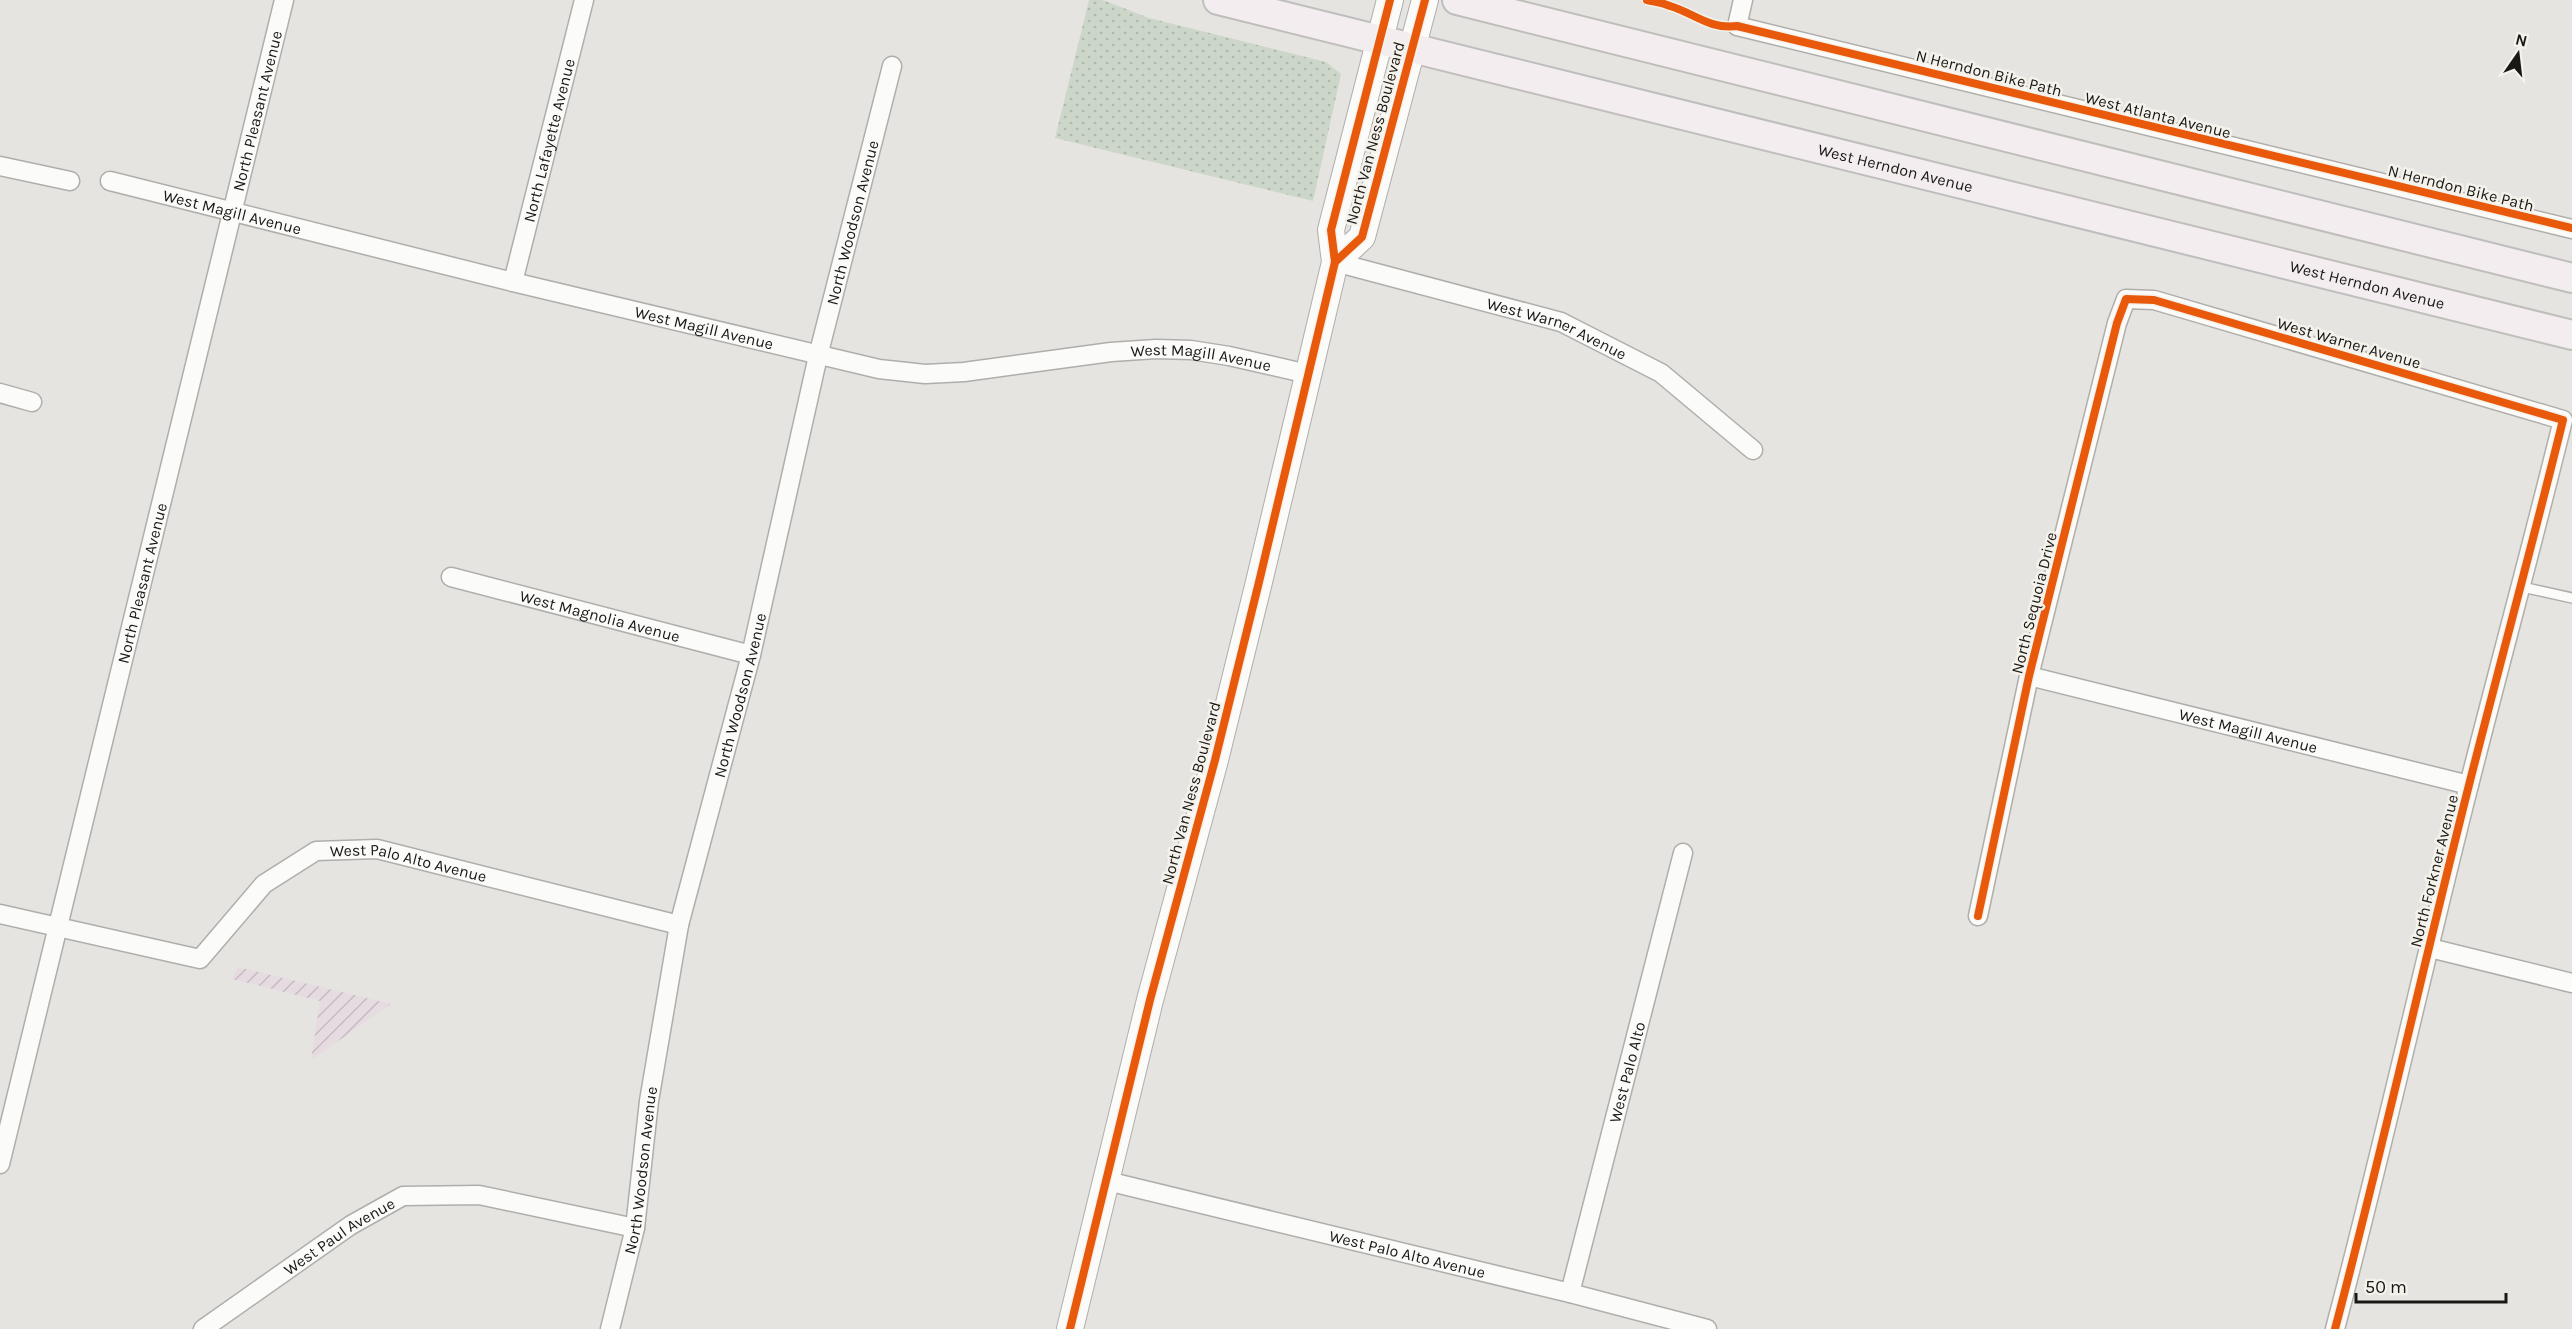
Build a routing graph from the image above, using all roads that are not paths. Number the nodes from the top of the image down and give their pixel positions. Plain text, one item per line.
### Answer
1 (284, 0) edge
2 (584, 0) edge
3 (1218, 0) edge
4 (1390, 0) edge
5 (1425, 0) edge
6 (1457, 0) edge
7 (1743, 0) edge
8 (1379, 40) junction
9 (1412, 47) junction
10 (892, 66) dead end
11 (0, 166) edge
12 (110, 181) dead end
13 (70, 182) dead end
14 (231, 213) junction
15 (2572, 229) edge
16 (1335, 262) junction
17 (2572, 278) edge
18 (513, 282) junction
19 (2126, 299) joint
20 (2572, 335) edge
21 (818, 356) junction
22 (1308, 374) junction
23 (0, 393) edge
24 (32, 402) dead end
25 (2563, 420) joint
26 (1753, 450) dead end
27 (451, 578) dead end
28 (2522, 587) junction
29 (2572, 598) edge
30 (751, 655) junction
31 (2029, 676) junction
32 (2469, 785) junction
33 (1683, 853) dead end
34 (0, 914) edge
35 (1977, 916) dead end
36 (679, 924) junction
37 (58, 928) junction
38 (2430, 948) junction
39 (2572, 983) edge
40 (0, 1164) edge
41 (1107, 1181) junction
42 (634, 1228) junction
43 (1570, 1293) junction
44 (203, 1329) edge
45 (610, 1329) edge
46 (1070, 1329) edge
47 (1707, 1329) edge
48 (2336, 1329) edge

1 - 14 street, North Pleasant Avenue
2 - 18 street, North Lafayette Avenue
3 - 8 main road, West Herndon Avenue
4 - 8 street, North Van Ness Boulevard
5 - 9 street, North Van Ness Boulevard
6 - 17 main road
7 - 15 street, West Atlanta Avenue
8 - 9 main road, West Herndon Avenue
8 - 16 street, North Van Ness Boulevard
9 - 16 street, North Van Ness Boulevard
9 - 20 main road, West Herndon Avenue
10 - 21 street, North Woodson Avenue
11 - 13 street
12 - 14 street, West Magill Avenue
14 - 18 street, West Magill Avenue
14 - 37 street, North Pleasant Avenue
16 - 22 street, North Van Ness Boulevard
16 - 26 street, West Warner Avenue
18 - 21 street, West Magill Avenue
19 - 25 street, West Warner Avenue
19 - 31 street, North Sequoia Drive
21 - 22 street, West Magill Avenue
21 - 30 street, North Woodson Avenue
22 - 41 street, North Van Ness Boulevard
23 - 24 street
25 - 28 street, North Forkner Avenue
27 - 30 street, West Magnolia Avenue
28 - 29 lane
28 - 32 street, North Forkner Avenue
30 - 36 street, North Woodson Avenue
31 - 32 street, West Magill Avenue
31 - 35 street, North Sequoia Drive
32 - 38 street, North Forkner Avenue
33 - 43 street, West Palo Alto
34 - 37 street, West Palo Alto Avenue
36 - 37 street, West Palo Alto Avenue
36 - 42 street, North Woodson Avenue
37 - 40 street, North Pleasant Avenue
38 - 39 street
38 - 48 street, North Forkner Avenue
41 - 43 street, West Palo Alto Avenue
41 - 46 street, North Van Ness Boulevard
42 - 44 street, West Paul Avenue
42 - 45 street, North Woodson Avenue
43 - 47 street, West Palo Alto Avenue

